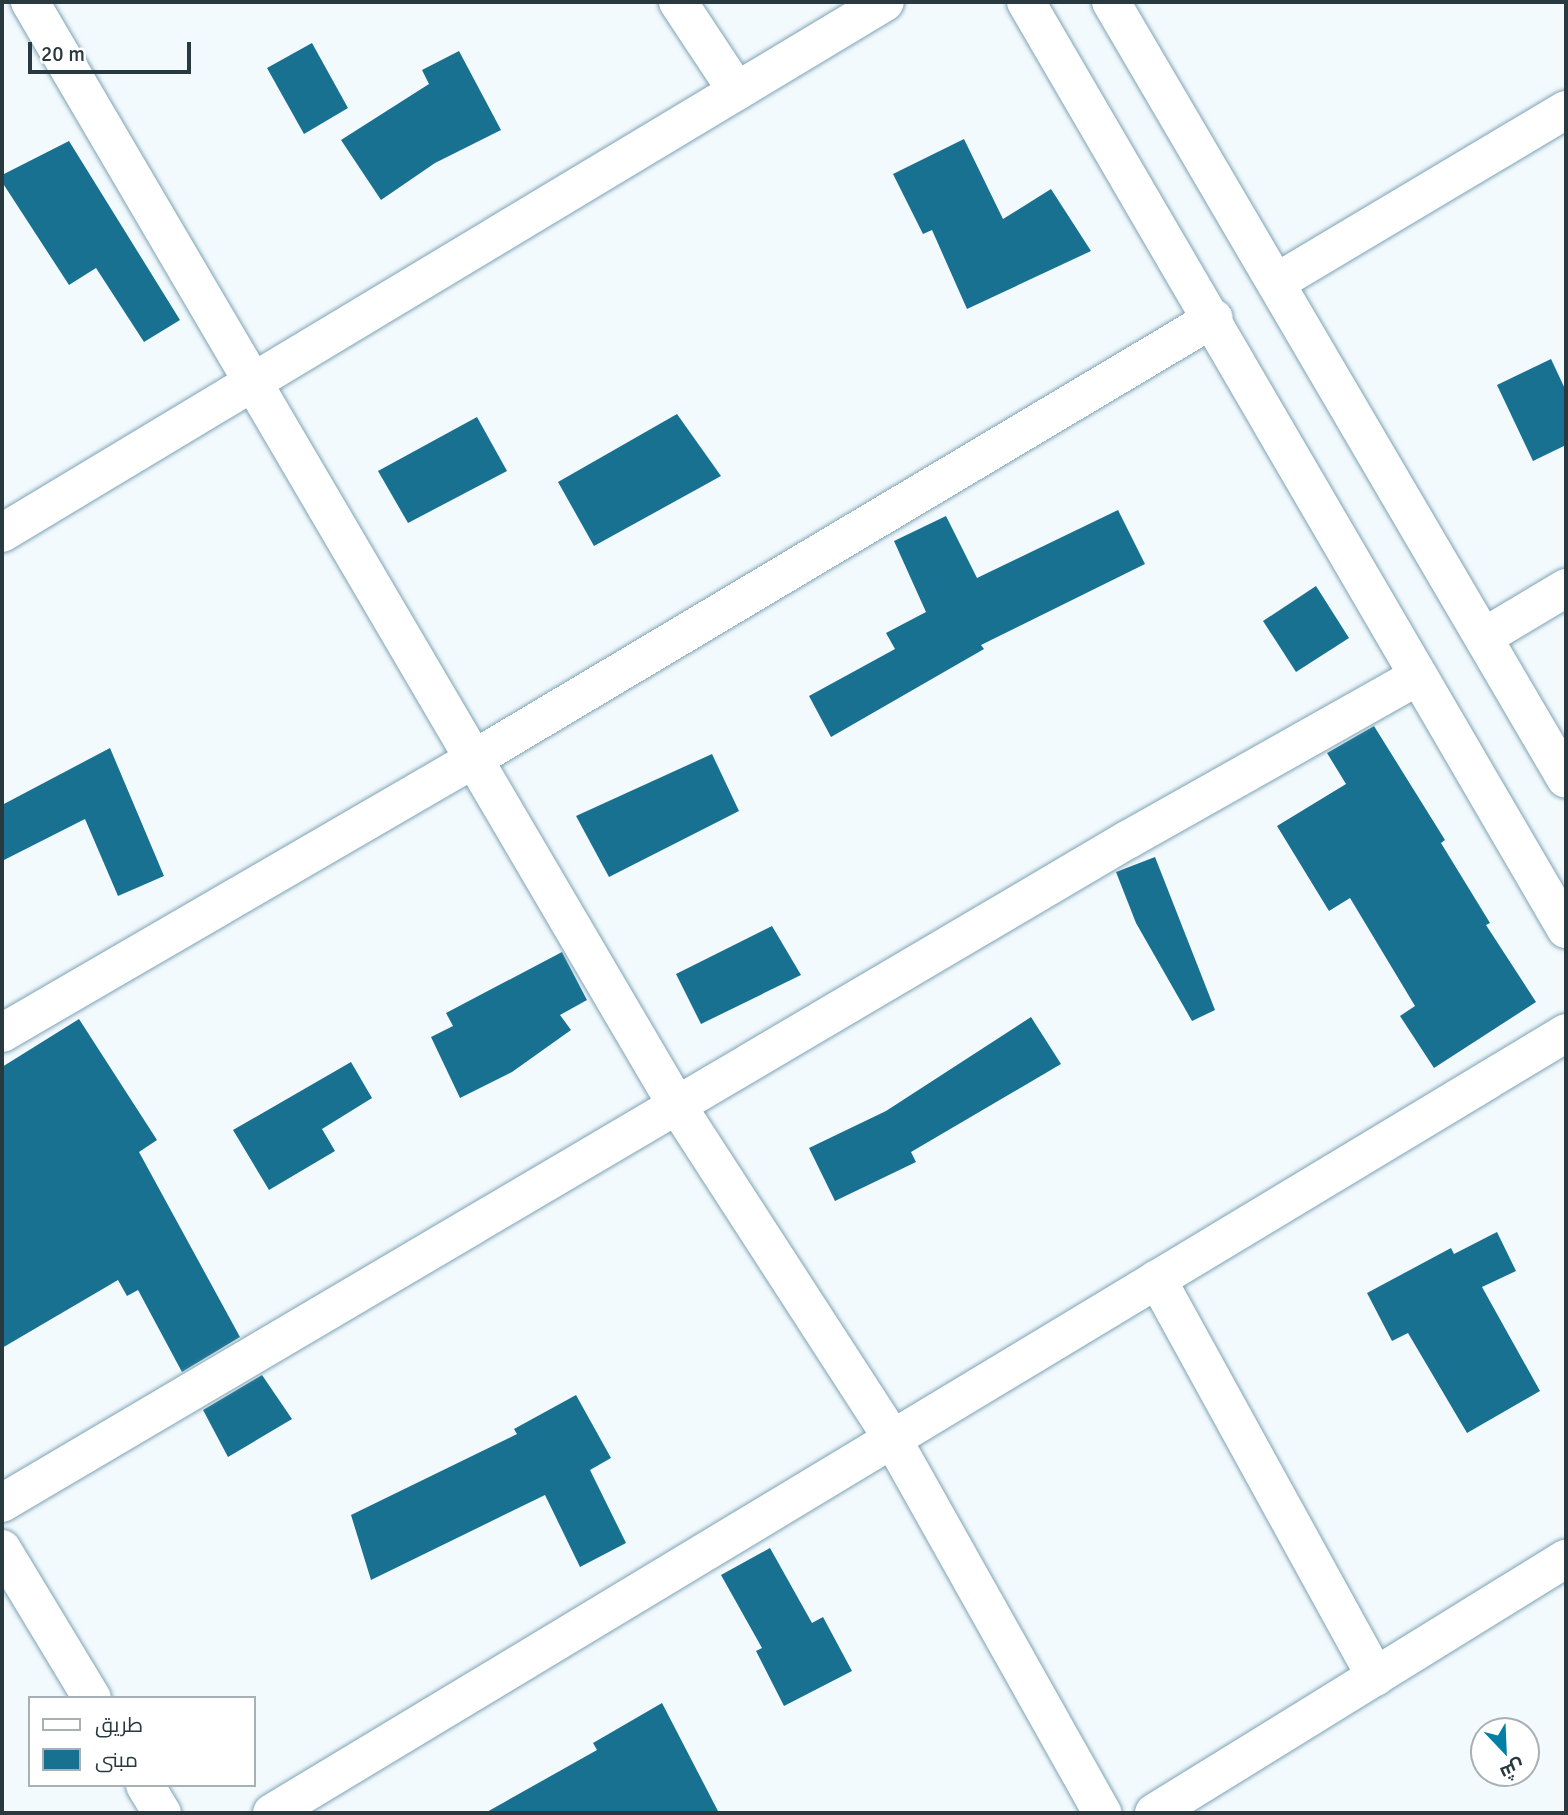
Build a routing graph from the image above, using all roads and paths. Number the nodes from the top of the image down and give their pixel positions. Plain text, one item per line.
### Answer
1 (30, 2) edge
2 (678, 2) edge
3 (885, 2) edge
4 (1026, 2) edge
5 (1111, 2) edge
6 (2, 18) edge
7 (737, 91) junction
8 (1566, 110) edge
9 (1277, 282) junction
10 (1214, 318) junction
11 (254, 383) junction
12 (2, 533) edge
13 (1566, 588) edge
14 (1484, 637) junction
15 (1418, 676) junction
16 (474, 759) junction
17 (1566, 779) edge
18 (1566, 929) edge
19 (2, 1033) edge
20 (1566, 1033) edge
21 (676, 1104) junction
22 (1157, 1279) junction
23 (893, 1440) junction
24 (2, 1503) edge
25 (2, 1549) edge
26 (1566, 1559) edge
27 (1376, 1677) junction
28 (91, 1696) edge
29 (146, 1787) edge
30 (162, 1813) edge
31 (272, 1813) edge
32 (1102, 1813) edge
33 (1154, 1813) edge

1 - 6 street
1 - 11 street
2 - 7 street
3 - 7 street
4 - 10 street
5 - 9 street
7 - 11 street
8 - 9 street
9 - 14 street
10 - 15 street
10 - 16 street
11 - 12 street
11 - 16 street
13 - 14 street
14 - 17 street
15 - 18 street
15 - 21 street
16 - 19 street
16 - 21 street
20 - 22 street
21 - 23 street
21 - 24 street
22 - 23 street
22 - 27 street
23 - 31 street
23 - 32 street
25 - 28 street
26 - 27 street
27 - 33 street
29 - 30 street

